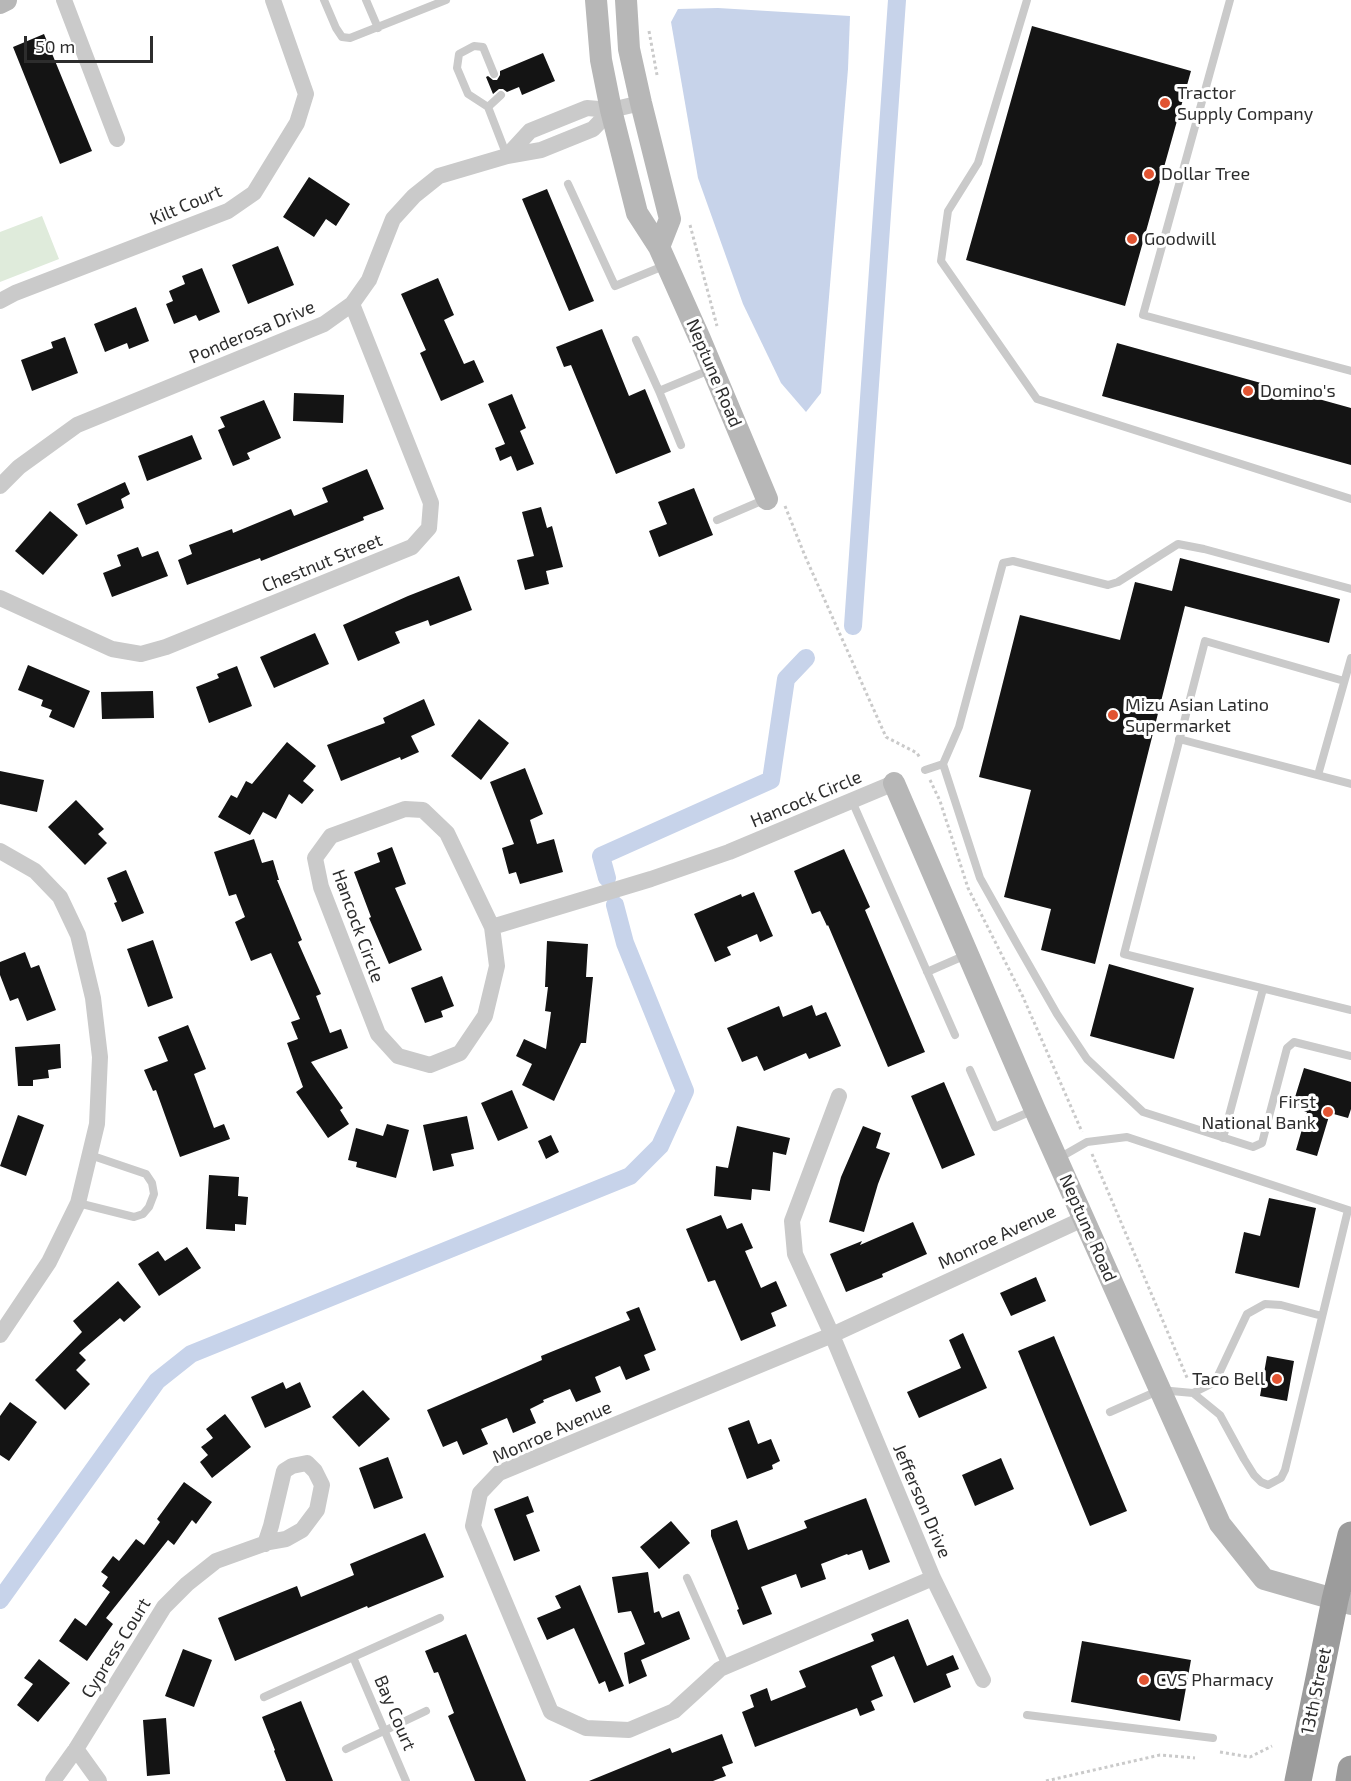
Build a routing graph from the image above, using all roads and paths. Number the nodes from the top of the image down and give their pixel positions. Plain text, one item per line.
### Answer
1 (6, 0) edge
2 (64, 0) edge
3 (273, 0) edge
4 (324, 0) edge
5 (366, 0) edge
6 (447, 0) edge
7 (596, 0) edge
8 (626, 0) edge
9 (1027, 0) edge
10 (1230, 0) edge
11 (0, 3) edge
12 (378, 28) junction
13 (494, 74) dead end
14 (501, 95) dead end
15 (640, 103) junction
16 (488, 107) junction
17 (611, 110) junction
18 (117, 139) dead end
19 (507, 156) junction
20 (568, 184) dead end
21 (662, 256) junction
22 (0, 301) edge
23 (352, 304) junction
24 (636, 340) dead end
25 (713, 369) junction
26 (1351, 371) edge
27 (659, 391) junction
28 (681, 445) dead end
29 (0, 486) edge
30 (767, 499) joint
31 (1351, 499) edge
32 (717, 520) dead end
33 (1351, 588) edge
34 (0, 598) edge
35 (1351, 658) edge
36 (1344, 681) junction
37 (1179, 739) junction
38 (944, 764) junction
39 (925, 770) dead end
40 (1318, 775) junction
41 (930, 780) dead end
42 (894, 783) joint
43 (1351, 784) edge
44 (852, 801) junction
45 (0, 851) edge
46 (492, 927) junction
47 (969, 954) junction
48 (927, 972) junction
49 (1263, 988) junction
50 (1351, 1010) edge
51 (955, 1035) dead end
52 (1351, 1056) edge
53 (970, 1070) dead end
54 (839, 1095) dead end
55 (1035, 1110) junction
56 (1083, 1134) dead end
57 (1223, 1138) junction
58 (90, 1155) junction
59 (1092, 1155) dead end
60 (1057, 1159) junction
61 (78, 1203) junction
62 (1350, 1210) edge
63 (1083, 1219) junction
64 (1322, 1316) junction
65 (0, 1334) edge
66 (832, 1335) junction
67 (1188, 1379) dead end
68 (1160, 1390) junction
69 (1194, 1393) junction
70 (1110, 1412) dead end
71 (1351, 1535) edge
72 (265, 1544) junction
73 (687, 1578) dead end
74 (933, 1578) junction
75 (1343, 1602) edge
76 (440, 1618) dead end
77 (353, 1657) junction
78 (726, 1666) junction
79 (983, 1680) dead end
80 (264, 1697) dead end
81 (426, 1711) dead end
82 (1027, 1715) dead end
83 (384, 1731) junction
84 (1213, 1738) dead end
85 (1272, 1746) dead end
86 (76, 1749) junction
87 (346, 1749) dead end
88 (1220, 1752) dead end
89 (1195, 1758) dead end
90 (1351, 1769) edge
91 (53, 1781) edge
92 (99, 1781) edge
93 (406, 1781) edge
94 (1046, 1781) edge
95 (1298, 1781) edge
96 (1349, 1781) edge

1 - 11 main road
2 - 18 street
3 - 22 street, Kilt Court
4 - 12 lane
5 - 12 lane
6 - 12 lane
7 - 17 main road, Neptune Road
8 - 15 main road
9 - 31 lane
10 - 26 lane
13 - 16 lane
14 - 16 lane
15 - 17 street, Ponderosa Drive
15 - 21 main road
16 - 19 lane
17 - 19 street, Ponderosa Drive
17 - 21 main road, Neptune Road
19 - 23 street, Ponderosa Drive
20 - 21 lane
21 - 25 main road, Neptune Road
23 - 29 street, Ponderosa Drive
23 - 34 street, Chestnut Street
24 - 27 lane
25 - 27 lane
25 - 30 main road, Neptune Road
27 - 28 lane
30 - 32 lane
33 - 38 lane
35 - 36 lane
36 - 37 lane
36 - 40 lane
37 - 40 lane
37 - 49 lane
38 - 39 lane
38 - 57 lane
40 - 43 lane
41 - 56 path
42 - 44 street, Hancock Circle
42 - 47 main road, Neptune Road
44 - 46 street, Hancock Circle
44 - 48 lane
45 - 58 street
46 - 46 street, Hancock Circle
47 - 48 lane
47 - 55 main road, Neptune Road
48 - 51 lane
49 - 50 lane
49 - 57 lane
52 - 57 lane
53 - 55 lane
54 - 66 street, Jefferson Drive
55 - 60 main road, Neptune Road
58 - 61 street
58 - 61 lane
59 - 67 path
60 - 62 lane
60 - 63 main road, Neptune Road
61 - 65 street
62 - 64 lane
63 - 66 street, Monroe Avenue
63 - 68 main road, Neptune Road
64 - 69 lane
64 - 69 lane
66 - 74 street, Jefferson Drive
66 - 78 street, Monroe Avenue
68 - 69 lane
68 - 70 lane
68 - 75 main road, Neptune Road
71 - 75 highway, 13th Street
72 - 72 street, Cypress Court
72 - 86 street, Cypress Court
73 - 78 lane
74 - 78 street, Monroe Avenue
74 - 79 street, Jefferson Drive
75 - 95 highway, 13th Street
76 - 77 lane
77 - 80 lane
77 - 83 lane, Bay Court
81 - 83 lane
82 - 84 lane
83 - 87 lane
83 - 93 lane, Bay Court
85 - 88 path
86 - 91 street, Cypress Court
86 - 92 street
89 - 94 path
90 - 96 highway

